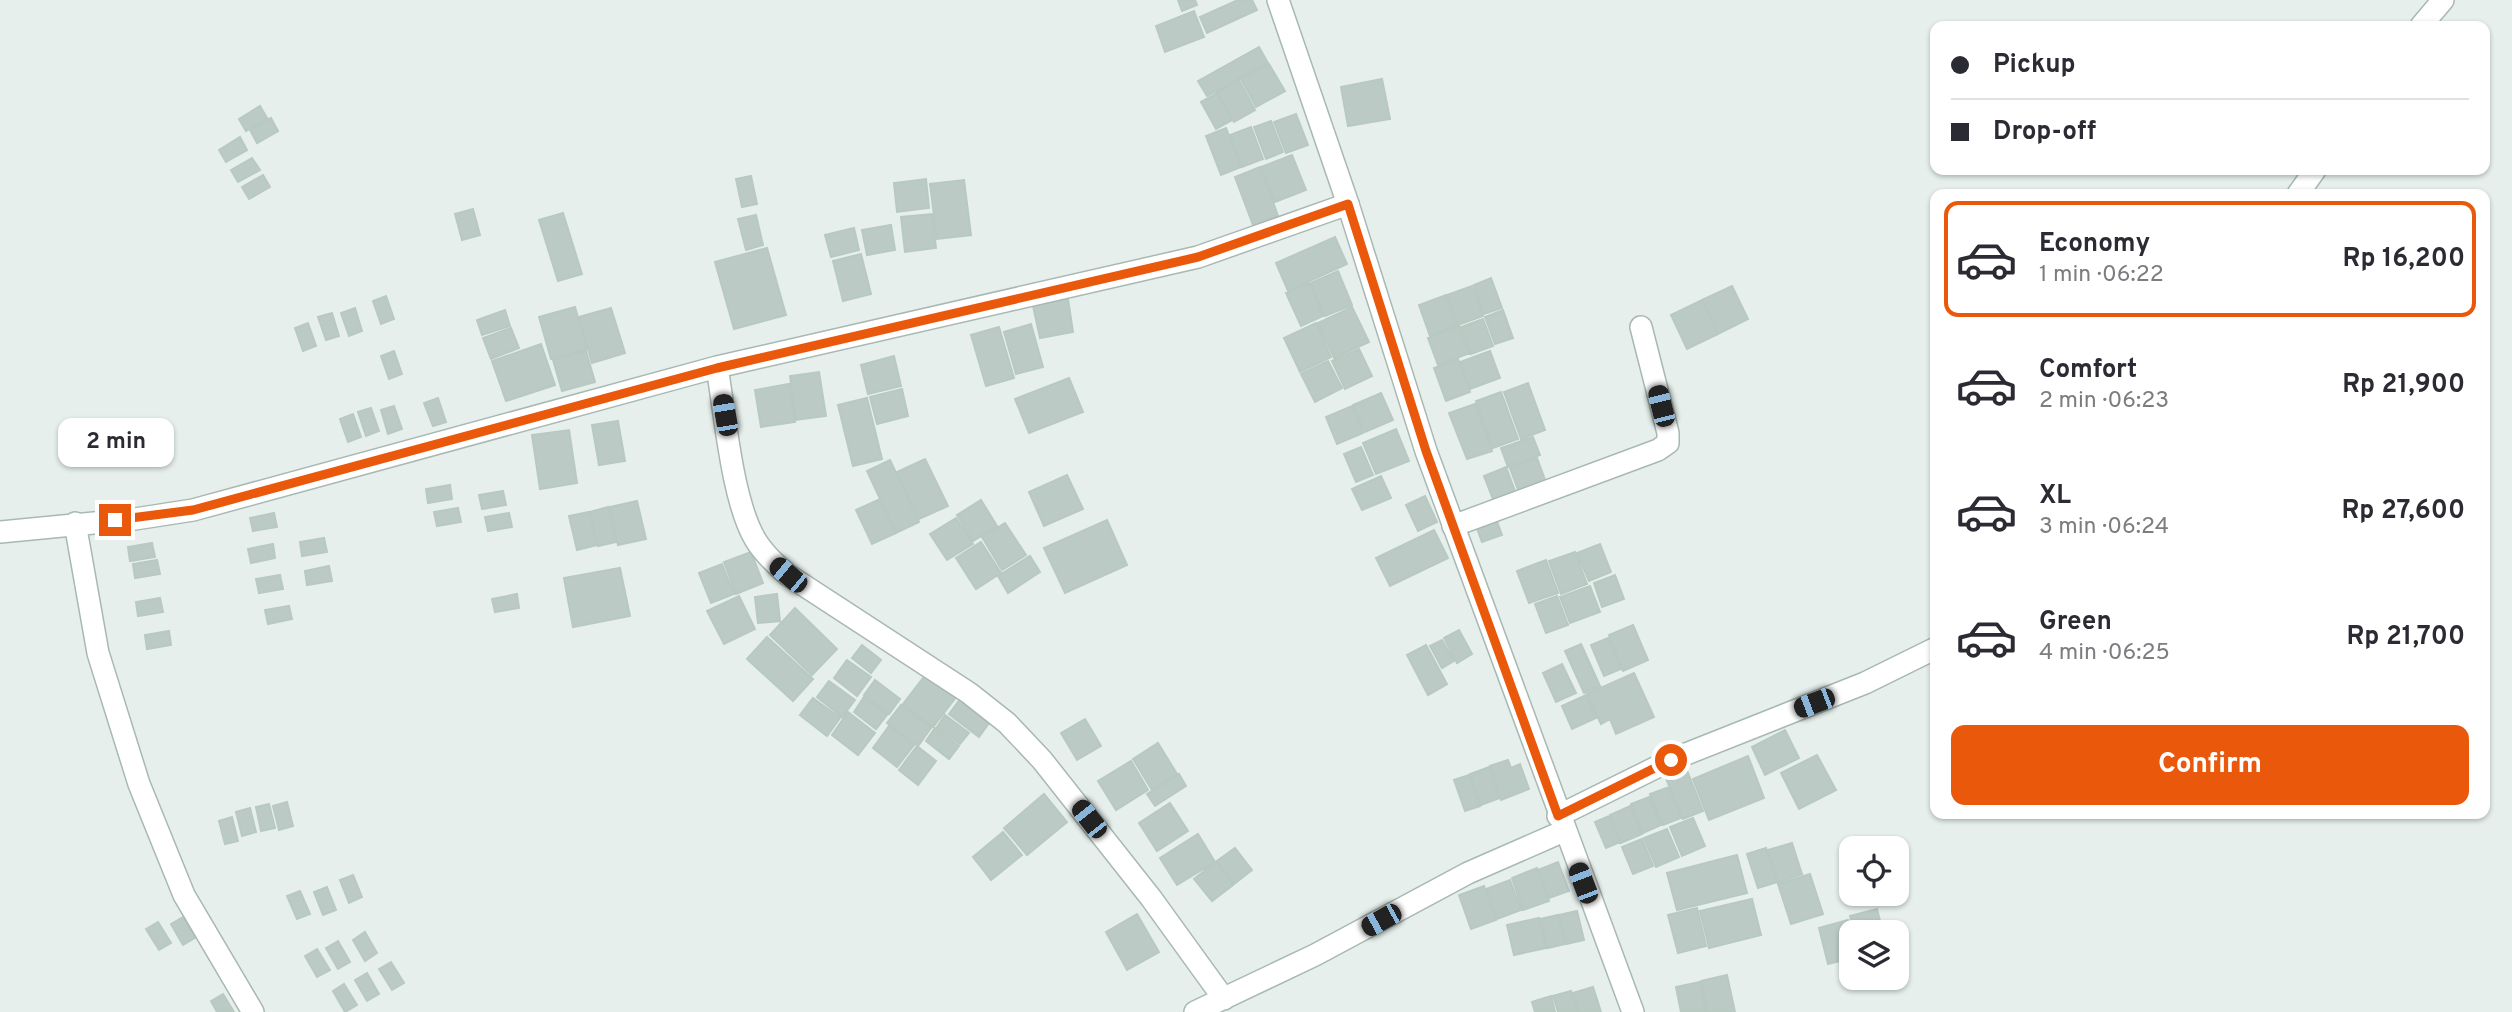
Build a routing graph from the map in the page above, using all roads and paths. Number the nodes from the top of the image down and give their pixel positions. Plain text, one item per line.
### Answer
1 (1278, 0) edge
2 (2442, 0) edge
3 (2425, 21) edge
4 (1348, 204) junction
5 (1641, 327) dead end
6 (717, 368) junction
7 (75, 523) junction
8 (1453, 526) junction
9 (0, 532) edge
10 (1930, 651) edge
11 (1561, 823) junction
12 (1224, 999) junction
13 (253, 1012) edge
14 (1195, 1012) edge
15 (1633, 1012) edge

1 - 4 street
2 - 3 street
4 - 6 street
4 - 8 street
5 - 8 street
6 - 7 street
6 - 12 street
7 - 9 street
7 - 13 street
8 - 11 street
10 - 11 street
11 - 12 street
11 - 15 street
12 - 14 street

